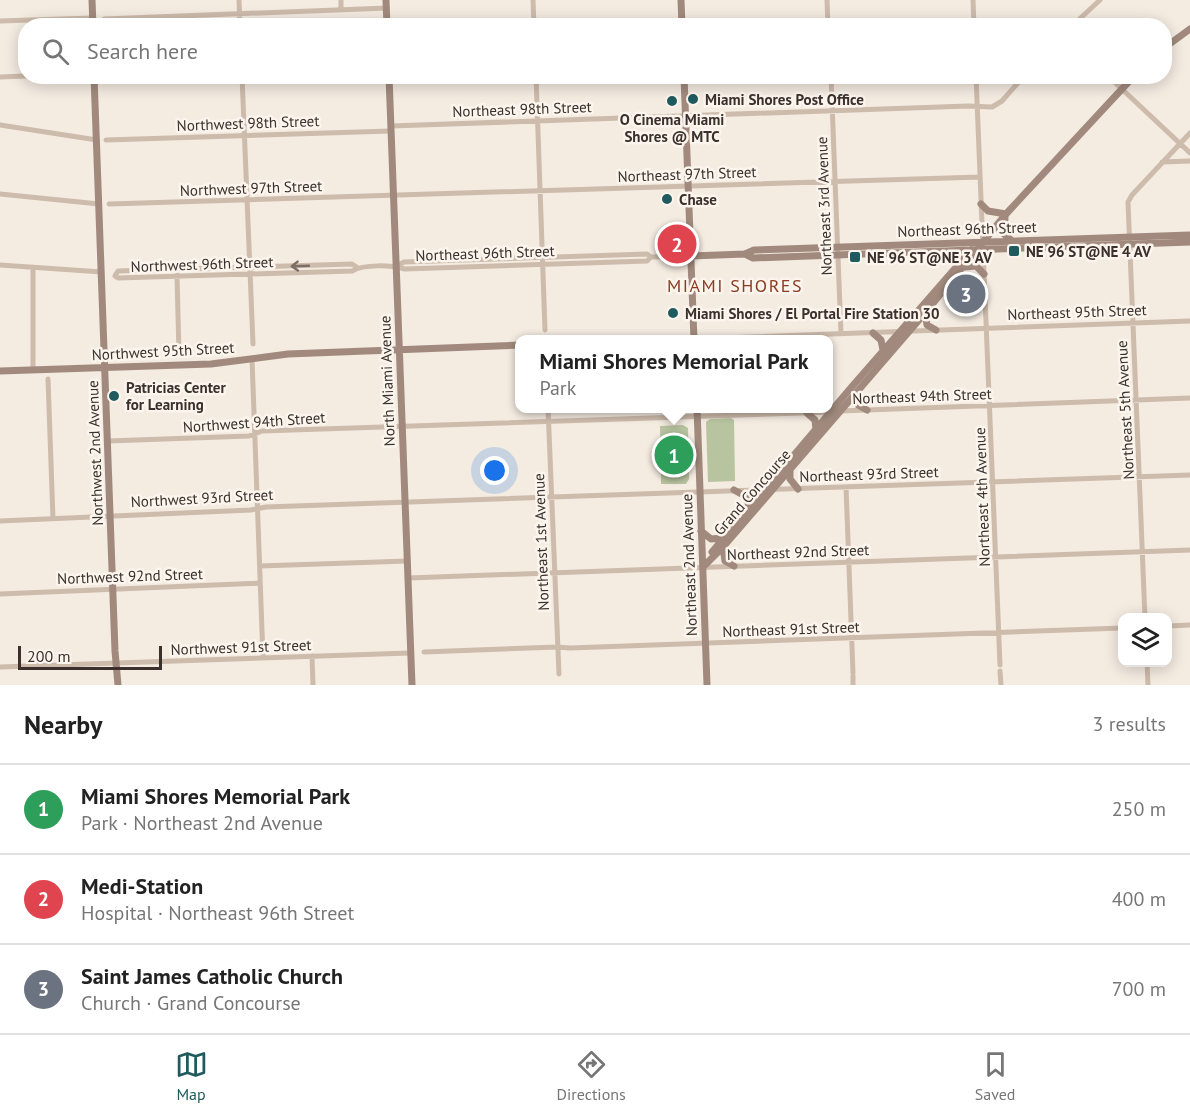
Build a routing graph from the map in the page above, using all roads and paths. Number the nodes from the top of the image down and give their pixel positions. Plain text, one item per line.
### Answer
1 (92, 0) edge
2 (239, 0) edge
3 (340, 0) edge
4 (386, 0) edge
5 (533, 0) edge
6 (681, 0) edge
7 (827, 0) edge
8 (973, 0) edge
9 (1100, 0) edge
10 (387, 8) junction
11 (341, 9) junction
12 (240, 14) junction
13 (92, 18) edge
14 (131, 18) edge
15 (240, 18) edge
16 (387, 18) edge
17 (534, 18) edge
18 (682, 18) edge
19 (828, 18) edge
20 (974, 18) edge
21 (1081, 18) edge
22 (0, 21) edge
23 (18, 21) edge
24 (1190, 29) edge
25 (1172, 42) edge
26 (18, 76) edge
27 (0, 77) edge
28 (94, 84) edge
29 (242, 84) edge
30 (389, 84) edge
31 (536, 84) edge
32 (684, 84) edge
33 (831, 84) edge
34 (976, 84) edge
35 (1017, 84) edge
36 (1116, 84) edge
37 (1126, 84) edge
38 (1121, 89) junction
39 (977, 106) junction
40 (832, 111) junction
41 (686, 115) junction
42 (537, 120) junction
43 (0, 125) edge
44 (391, 128) junction
45 (1190, 133) edge
46 (244, 135) junction
47 (97, 140) junction
48 (106, 140) dead end
49 (1180, 143) junction
50 (1190, 153) edge
51 (1190, 161) edge
52 (1162, 162) junction
53 (980, 177) junction
54 (835, 182) junction
55 (688, 185) junction
56 (541, 190) junction
57 (0, 195) edge
58 (394, 196) junction
59 (247, 200) junction
60 (99, 204) junction
61 (109, 204) dead end
62 (981, 204) junction
63 (1006, 214) junction
64 (1190, 235) edge
65 (1014, 241) junction
66 (1130, 241) junction
67 (1190, 242) edge
68 (979, 248) junction
69 (838, 251) junction
70 (948, 251) junction
71 (691, 256) junction
72 (543, 261) junction
73 (0, 265) edge
74 (396, 266) junction
75 (33, 267) junction
76 (964, 267) junction
77 (955, 268) junction
78 (249, 271) junction
79 (102, 272) junction
80 (177, 273) junction
81 (984, 274) junction
82 (925, 313) junction
83 (1190, 321) edge
84 (1133, 323) junction
85 (987, 328) junction
86 (545, 330) dead end
87 (936, 330) junction
88 (909, 331) junction
89 (900, 332) junction
90 (873, 333) junction
91 (841, 334) junction
92 (694, 335) edge
93 (812, 335) edge
94 (253, 344) dead end
95 (515, 345) edge
96 (399, 349) junction
97 (884, 351) junction
98 (179, 354) dead end
99 (252, 358) junction
100 (105, 367) junction
101 (33, 370) junction
102 (0, 371) edge
103 (48, 379) dead end
104 (855, 393) junction
105 (1190, 398) edge
106 (1137, 400) junction
107 (990, 406) junction
108 (833, 410) edge
109 (867, 410) junction
110 (840, 411) junction
111 (833, 412) edge
112 (548, 413) edge
113 (681, 413) edge
114 (697, 413) edge
115 (808, 413) edge
116 (830, 413) edge
117 (549, 421) junction
118 (402, 426) junction
119 (816, 430) junction
120 (255, 434) junction
121 (108, 441) junction
122 (790, 469) junction
123 (1190, 474) edge
124 (1140, 476) junction
125 (993, 481) junction
126 (846, 487) junction
127 (769, 489) junction
128 (798, 489) junction
129 (734, 490) junction
130 (700, 492) junction
131 (551, 497) junction
132 (405, 502) junction
133 (258, 508) junction
134 (749, 508) junction
135 (111, 515) junction
136 (53, 519) junction
137 (0, 521) edge
138 (701, 531) junction
139 (725, 536) junction
140 (723, 547) junction
141 (1190, 550) edge
142 (1143, 551) junction
143 (996, 558) junction
144 (407, 561) junction
145 (849, 562) junction
146 (260, 566) junction
147 (734, 566) junction
148 (703, 567) junction
149 (555, 573) junction
150 (408, 578) junction
151 (260, 583) junction
152 (113, 588) junction
153 (0, 594) edge
154 (1145, 613) edge
155 (1190, 625) edge
156 (1172, 626) edge
157 (1118, 628) edge
158 (999, 632) junction
159 (852, 638) junction
160 (706, 644) junction
161 (557, 647) junction
162 (424, 652) dead end
163 (411, 653) junction
164 (312, 656) junction
165 (263, 658) junction
166 (117, 663) junction
167 (0, 667) edge
168 (1147, 667) edge
169 (559, 674) dead end
170 (118, 685) edge
171 (313, 685) edge
172 (412, 685) edge
173 (707, 685) edge
174 (853, 685) edge
175 (1001, 685) edge
176 (1148, 685) edge

1 - 13 street
2 - 12 street
3 - 11 street
4 - 10 street
5 - 17 street
6 - 18 street
7 - 19 street
8 - 20 street
9 - 21 street
10 - 11 street
10 - 16 street
11 - 12 street
12 - 14 street
12 - 15 street
22 - 23 street
24 - 25 street
26 - 27 street
28 - 47 street, Northwest 2nd Avenue
29 - 46 street
30 - 44 street, North Miami Avenue
31 - 42 street
32 - 41 street
33 - 40 street, Northeast 3rd Avenue
34 - 39 street, Northeast 4th Avenue
35 - 39 street, Northeast 98th Street
36 - 38 street
37 - 38 street, Grand Concourse
38 - 49 street
38 - 63 street, Grand Concourse
39 - 40 street, Northeast 98th Street
39 - 53 street, Northeast 4th Avenue
40 - 41 street, Northeast 98th Street
40 - 54 street, Northeast 3rd Avenue
41 - 42 street, Northeast 98th Street
41 - 55 street
42 - 44 street, Northeast 98th Street
42 - 56 street
43 - 47 street
44 - 46 street, Northwest 98th Street
44 - 58 street, North Miami Avenue
45 - 49 street
46 - 48 street, Northwest 98th Street
46 - 59 street
47 - 60 street, Northwest 2nd Avenue
49 - 50 street
49 - 52 street
51 - 52 street
52 - 66 street, Northeast 5th Avenue
53 - 54 street, Northeast 97th Street
53 - 62 street, Northeast 4th Avenue
54 - 55 street, Northeast 97th Street
54 - 69 street, Northeast 3rd Avenue
55 - 56 street, Northeast 97th Street
55 - 71 street
56 - 58 street, Northeast 97th Street
56 - 72 street
57 - 60 street
58 - 59 street, Northwest 97th Street
58 - 74 street, North Miami Avenue
59 - 61 street, Northwest 97th Street
59 - 78 street
60 - 79 street, Northwest 2nd Avenue
62 - 63 street
62 - 68 street, Northeast 4th Avenue
63 - 65 street
63 - 68 street, Grand Concourse
64 - 66 street, Northeast 96th Street
65 - 66 street, Northeast 96th Street
65 - 68 street, Northeast 96th Street
66 - 67 street, Northeast 96th Street
66 - 68 street, Northeast 96th Street
66 - 84 street, Northeast 5th Avenue
68 - 69 street, Northeast 96th Street
68 - 70 street, Northeast 96th Street
68 - 76 street, Grand Concourse
68 - 77 street, Grand Concourse
68 - 81 street, Northeast 4th Avenue
69 - 70 street, Northeast 96th Street
69 - 71 street, Northeast 96th Street
69 - 91 street, Northeast 3rd Avenue
70 - 77 street
71 - 72 street, Northeast 96th Street
71 - 92 street
72 - 74 street, Northeast 96th Street
72 - 86 street
73 - 75 street
74 - 78 street, Northwest 96th Street
74 - 96 street, North Miami Avenue
75 - 79 street
75 - 101 street
76 - 81 street
76 - 82 street, Grand Concourse
77 - 89 street, Grand Concourse
78 - 80 street, Northwest 96th Street
78 - 94 street
79 - 100 street, Northwest 2nd Avenue
80 - 80 street, Northwest 96th Street
80 - 98 street
81 - 85 street, Northeast 4th Avenue
82 - 87 street
82 - 88 street, Grand Concourse
83 - 84 street, Northeast 95th Street
84 - 85 street, Northeast 95th Street
84 - 106 street, Northeast 5th Avenue
85 - 87 street, Northeast 95th Street
85 - 107 street, Northeast 4th Avenue
87 - 88 street, Northeast 95th Street
88 - 89 street, Northeast 95th Street
88 - 104 street, Grand Concourse
89 - 90 street, Northeast 95th Street
89 - 97 street, Grand Concourse
90 - 91 street, Northeast 95th Street
90 - 97 street
91 - 93 street, Northeast 95th Street
95 - 96 street
96 - 99 street, Northwest 95th Street
96 - 118 street, North Miami Avenue
97 - 108 street, Grand Concourse
99 - 100 street, Northwest 95th Street
99 - 120 street
100 - 101 street, Northwest 95th Street
100 - 121 street, Northwest 2nd Avenue
101 - 102 street, Northwest 95th Street
103 - 136 street
104 - 109 street
104 - 110 street, Grand Concourse
105 - 106 street, Northeast 94th Street
106 - 107 street, Northeast 94th Street
106 - 124 street, Northeast 5th Avenue
107 - 109 street, Northeast 94th Street
107 - 125 street, Northeast 4th Avenue
109 - 110 street, Northeast 94th Street
110 - 111 street, Northeast 94th Street
110 - 122 street, Grand Concourse
112 - 117 street, Northeast 1st Avenue
113 - 117 street, Northeast 94th Street
114 - 130 street, Northeast 2nd Avenue
115 - 119 street
116 - 119 street, Grand Concourse
117 - 118 street, Northeast 94th Street
117 - 131 street, Northeast 1st Avenue
118 - 120 street, Northwest 94th Street
118 - 132 street, North Miami Avenue
119 - 127 street, Grand Concourse
120 - 121 street, Northwest 94th Street
120 - 133 street
121 - 135 street, Northwest 2nd Avenue
122 - 127 street, Grand Concourse
122 - 128 street
123 - 124 street, Northeast 93rd Street
124 - 125 street, Northeast 93rd Street
124 - 142 street, Northeast 5th Avenue
125 - 126 street, Northeast 93rd Street
125 - 143 street, Northeast 4th Avenue
126 - 128 street, Northeast 93rd Street
126 - 145 street
127 - 128 street, Northeast 93rd Street
127 - 129 street, Northeast 93rd Street
127 - 134 street, Grand Concourse
127 - 140 street, Grand Concourse
129 - 130 street, Northeast 93rd Street
129 - 134 street
130 - 131 street, Northeast 93rd Street
130 - 138 street, Northeast 2nd Avenue
131 - 132 street, Northeast 93rd Street
131 - 149 street, Northeast 1st Avenue
132 - 133 street, Northwest 93rd Street
132 - 144 street, North Miami Avenue
133 - 135 street, Northwest 93rd Street
133 - 146 street
134 - 139 street, Grand Concourse
135 - 136 street, Northwest 93rd Street
135 - 152 street, Northwest 2nd Avenue
136 - 137 street, Northwest 93rd Street
138 - 139 street
138 - 148 street, Northeast 2nd Avenue
139 - 148 street, Grand Concourse
140 - 147 street
140 - 148 street, Grand Concourse
141 - 142 street, Northeast 92nd Street
142 - 143 street, Northeast 92nd Street
142 - 154 street, Northeast 5th Avenue
143 - 145 street, Northeast 92nd Street
143 - 158 street, Northeast 4th Avenue
144 - 146 street
144 - 150 street, North Miami Avenue
145 - 147 street, Northeast 92nd Street
145 - 159 street
146 - 151 street
147 - 148 street, Northeast 92nd Street
148 - 149 street, Northeast 92nd Street
148 - 160 street, Northeast 2nd Avenue
149 - 150 street, Northeast 92nd Street
149 - 161 street, Northeast 1st Avenue
150 - 163 street, North Miami Avenue
151 - 152 street, Northwest 92nd Street
151 - 165 street
152 - 153 street, Northwest 92nd Street
152 - 166 street, Northwest 2nd Avenue
155 - 156 street
157 - 158 street, Northeast 91st Street
158 - 159 street, Northeast 91st Street
158 - 175 street, Northeast 4th Avenue
159 - 160 street, Northeast 91st Street
159 - 174 street
160 - 161 street, Northeast 91st Street
160 - 173 street, Northeast 2nd Avenue
161 - 162 street, Northeast 91st Street
161 - 169 street, Northeast 1st Avenue
163 - 164 street, Northwest 91st Street
163 - 172 street, North Miami Avenue
164 - 165 street, Northwest 91st Street
164 - 171 street
165 - 166 street, Northwest 91st Street
166 - 167 street, Northwest 91st Street
166 - 170 street, Northwest 2nd Avenue
168 - 176 street

